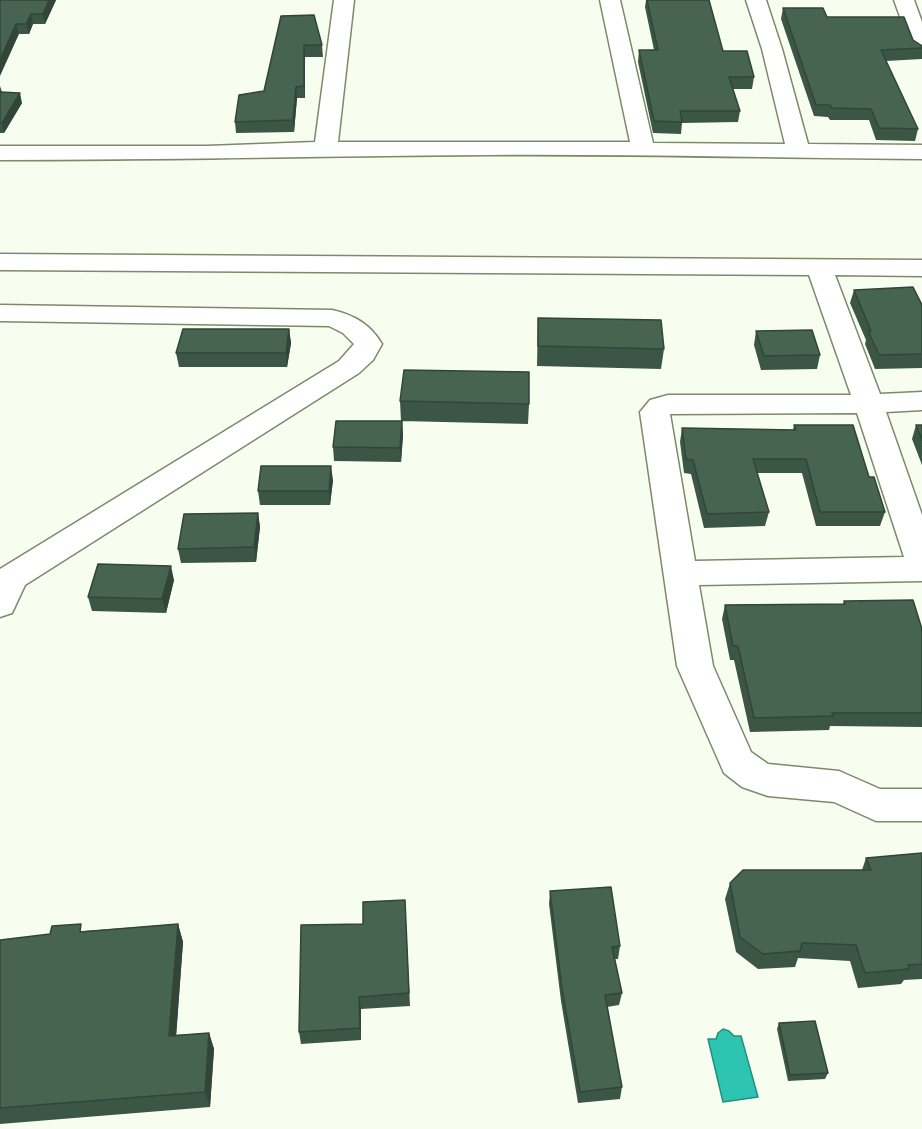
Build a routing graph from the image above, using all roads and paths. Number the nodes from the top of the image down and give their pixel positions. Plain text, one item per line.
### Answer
1 (344, 0) edge
2 (610, 0) edge
3 (756, 0) edge
4 (904, 0) edge
5 (922, 50) edge
6 (326, 149) junction
7 (644, 149) junction
8 (798, 151) junction
9 (922, 152) edge
10 (0, 153) edge
11 (0, 262) edge
12 (820, 268) junction
13 (922, 268) edge
14 (0, 313) edge
15 (922, 401) edge
16 (870, 404) junction
17 (922, 563) edge
18 (922, 568) edge
19 (681, 573) junction
20 (4, 585) edge
21 (922, 805) edge

1 - 6 street
2 - 7 street
3 - 8 street
4 - 5 street
6 - 7 street
6 - 10 street
7 - 8 street
8 - 9 street
11 - 12 street
12 - 13 street
12 - 16 street
14 - 20 street
15 - 16 street
16 - 17 street
16 - 19 street
18 - 19 street
19 - 21 street

